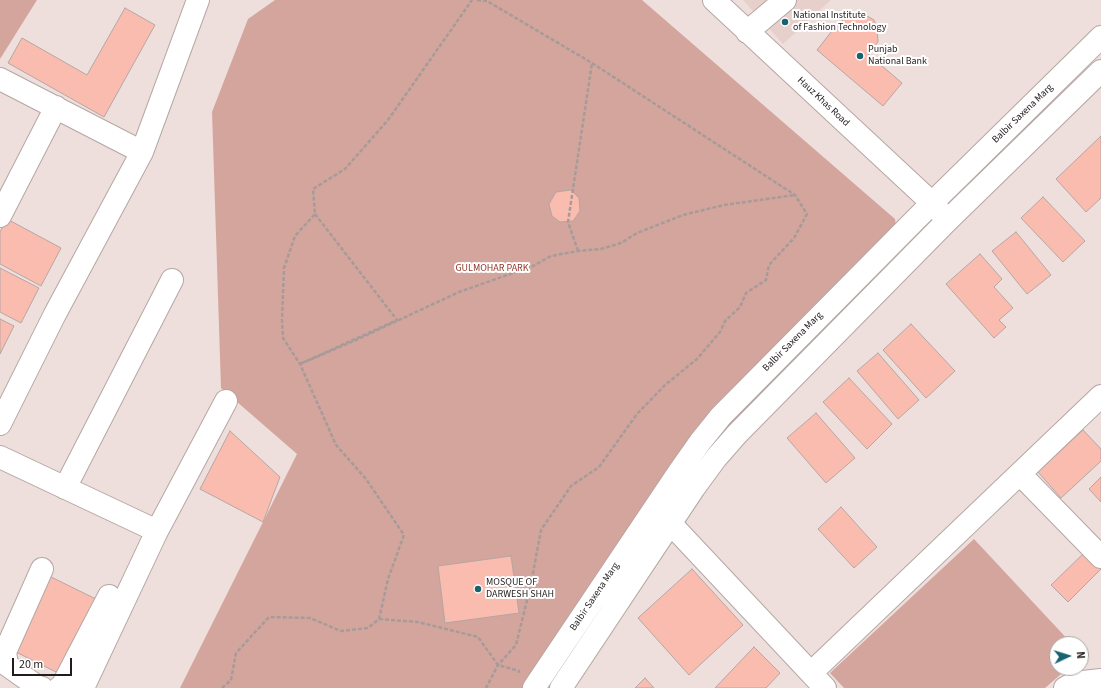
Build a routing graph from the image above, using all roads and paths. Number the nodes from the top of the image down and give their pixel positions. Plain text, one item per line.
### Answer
1 (198, 0) edge
2 (472, 0) edge
3 (477, 0) edge
4 (714, 0) edge
5 (783, 1) edge
6 (748, 32) junction
7 (1101, 37) edge
8 (592, 64) junction
9 (1101, 71) edge
10 (0, 79) edge
11 (56, 107) junction
12 (142, 152) junction
13 (795, 195) junction
14 (932, 203) junction
15 (315, 214) junction
16 (0, 216) edge
17 (947, 221) junction
18 (578, 251) junction
19 (172, 280) dead end
20 (397, 320) junction
21 (300, 364) junction
22 (1101, 396) edge
23 (226, 401) dead end
24 (0, 424) edge
25 (0, 458) edge
26 (1020, 474) junction
27 (65, 488) junction
28 (654, 510) junction
29 (671, 524) junction
30 (157, 531) junction
31 (1101, 557) edge
32 (42, 569) dead end
33 (109, 596) dead end
34 (379, 619) junction
35 (498, 665) junction
36 (1101, 680) edge
37 (818, 681) edge
38 (44, 688) edge
39 (83, 688) edge
40 (222, 688) edge
41 (486, 688) edge
42 (534, 688) edge
43 (561, 688) edge
44 (1065, 688) edge

1 - 12 street
2 - 15 path
3 - 8 path
4 - 6 street, Hauz Khas Road
5 - 6 street
6 - 14 street, Hauz Khas Road
7 - 14 street, Balbir Saxena Marg
8 - 13 path
8 - 18 path
9 - 17 street
10 - 11 street
11 - 12 street
11 - 16 street
12 - 24 street
13 - 18 path
13 - 35 path
14 - 17 street, Hauz Khas Road
14 - 28 street, Balbir Saxena Marg
15 - 20 path
15 - 21 path
17 - 29 street
18 - 20 path
19 - 27 street
20 - 21 path
21 - 34 path
22 - 26 street
23 - 30 street
25 - 27 street
26 - 31 street
26 - 37 street
27 - 30 street
28 - 29 street
28 - 42 street, Balbir Saxena Marg
29 - 37 street
29 - 43 street
30 - 39 street
32 - 38 street
33 - 38 street
34 - 35 path
34 - 40 path
35 - 41 path
36 - 44 street

